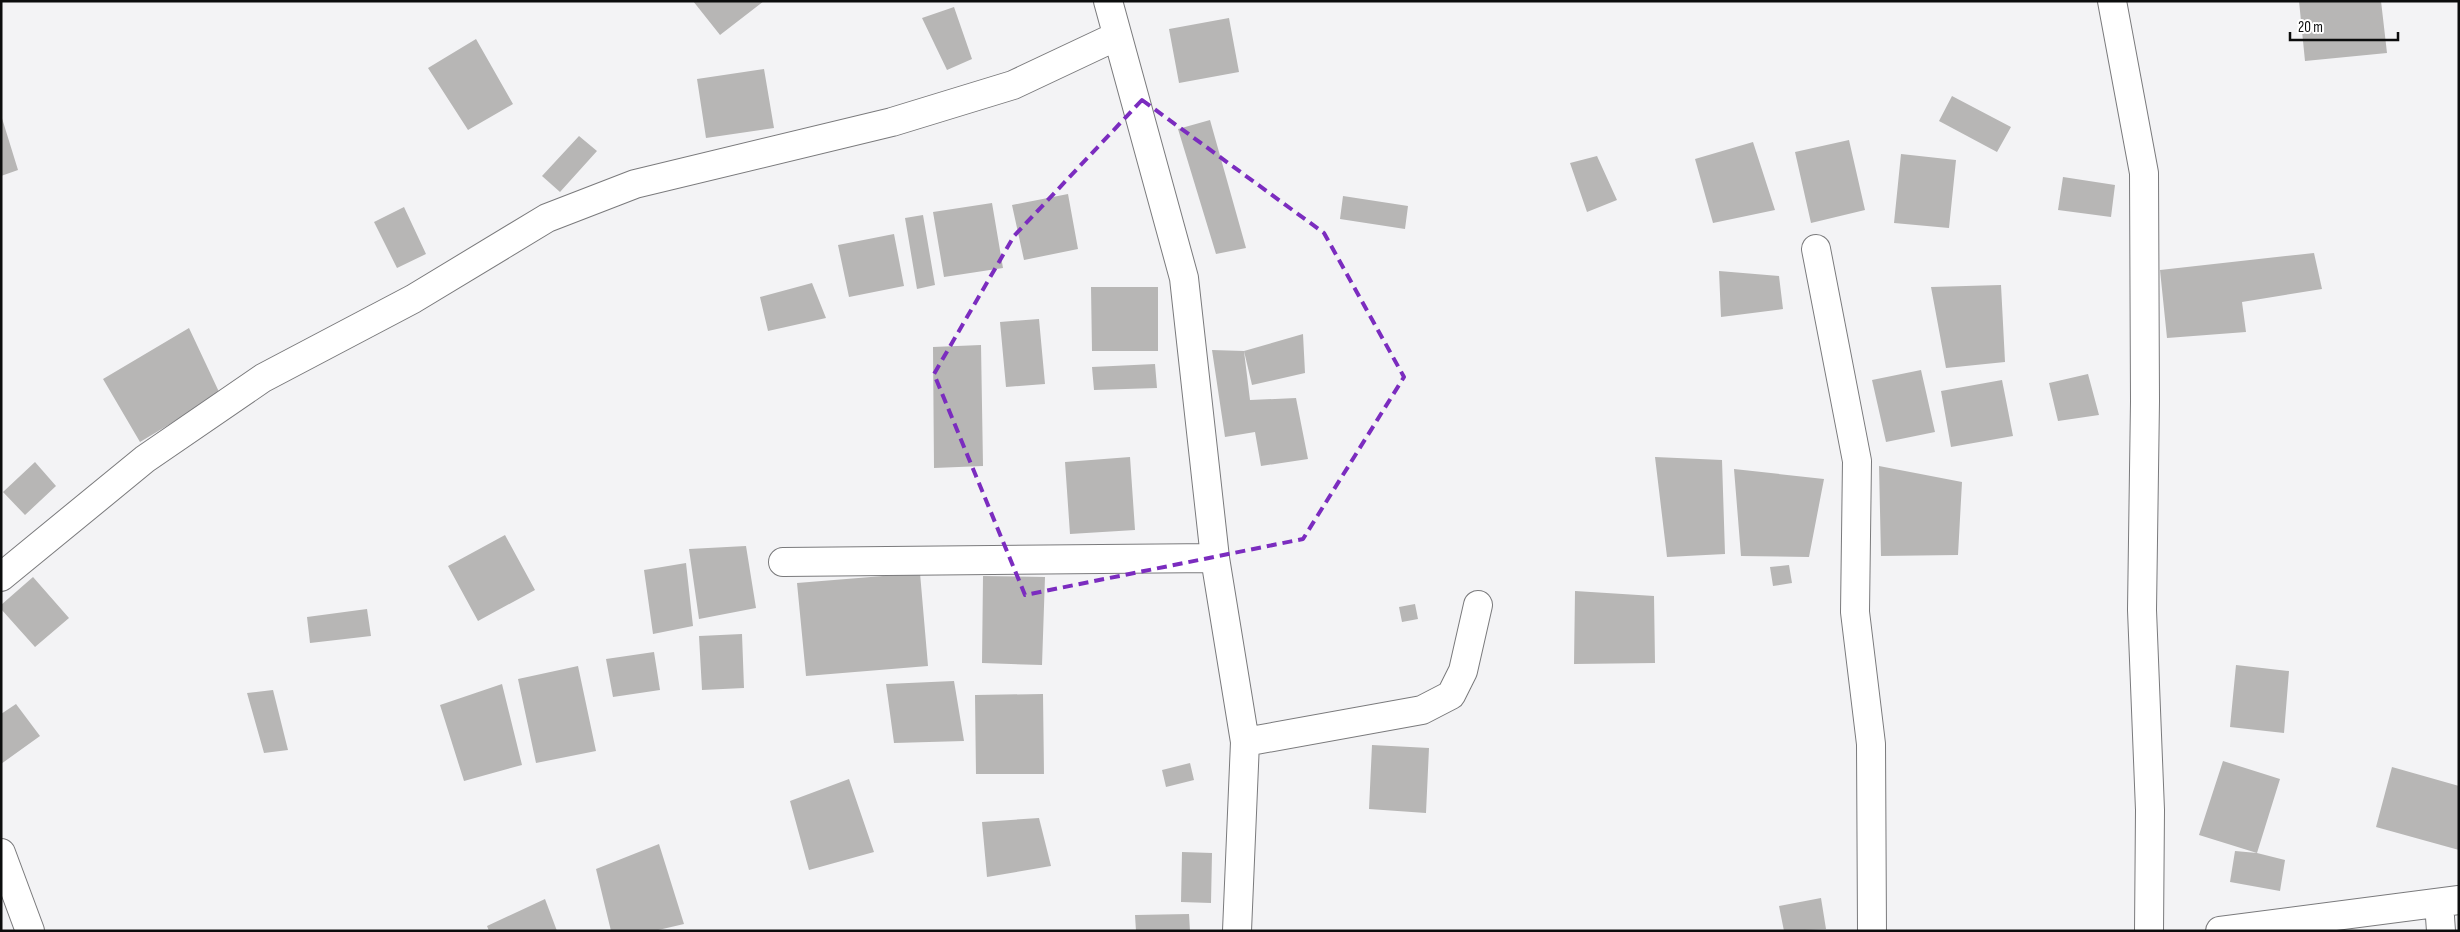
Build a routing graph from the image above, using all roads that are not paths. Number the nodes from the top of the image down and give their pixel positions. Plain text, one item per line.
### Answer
1 (1108, 1) edge
2 (2112, 1) edge
3 (1117, 36) junction
4 (1816, 249) dead end
5 (1215, 558) junction
6 (783, 562) dead end
7 (1, 577) edge
8 (1478, 605) dead end
9 (1245, 742) junction
10 (1, 853) edge
11 (2449, 902) edge
12 (30, 931) edge
13 (1237, 931) edge
14 (1872, 931) edge
15 (2150, 931) edge
16 (2220, 931) edge
17 (2441, 931) edge

1 - 3 street
2 - 15 street
3 - 5 street
3 - 7 street
4 - 14 street
5 - 6 street
5 - 9 street
8 - 9 street
9 - 13 street
10 - 12 street
11 - 16 street
11 - 17 street

